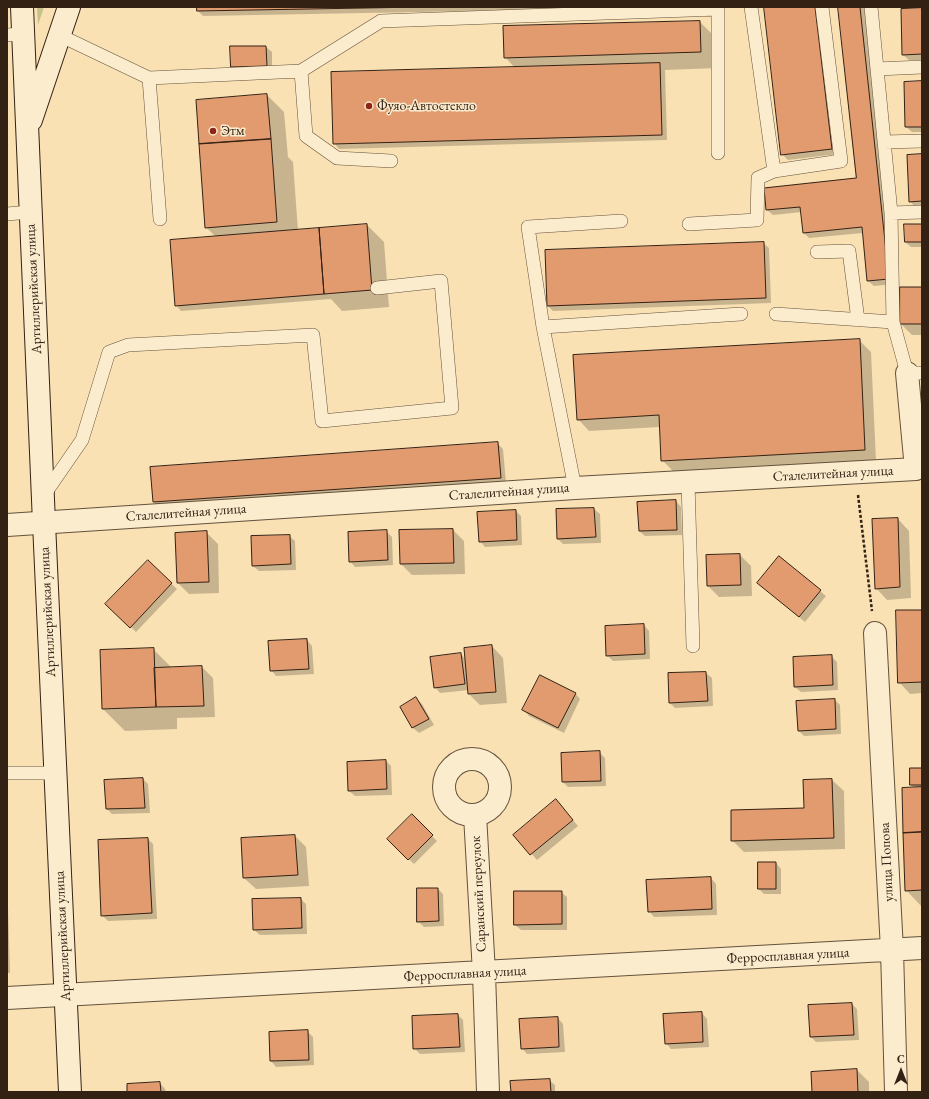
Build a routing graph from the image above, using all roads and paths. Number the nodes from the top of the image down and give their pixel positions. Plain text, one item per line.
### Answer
1 (22, 7) edge
2 (69, 7) edge
3 (751, 7) edge
4 (822, 7) edge
5 (871, 7) edge
6 (15, 34) edge
7 (59, 35) junction
8 (922, 67) edge
9 (877, 69) junction
10 (301, 71) junction
11 (149, 78) junction
12 (27, 133) junction
13 (922, 141) edge
14 (884, 142) junction
15 (718, 153) dead end
16 (391, 161) dead end
17 (774, 171) junction
18 (30, 212) junction
19 (922, 212) edge
20 (891, 213) junction
21 (7, 214) edge
22 (160, 219) dead end
23 (621, 221) dead end
24 (689, 224) dead end
25 (817, 252) dead end
26 (377, 288) dead end
27 (741, 314) dead end
28 (776, 314) dead end
29 (858, 320) junction
30 (893, 322) junction
31 (543, 326) junction
32 (914, 373) edge
33 (920, 471) edge
34 (855, 472) junction
35 (688, 483) junction
36 (575, 488) junction
37 (43, 496) junction
38 (44, 523) junction
39 (7, 526) edge
40 (875, 633) joint
41 (694, 646) dead end
42 (7, 773) edge
43 (56, 773) junction
44 (475, 815) dead end
45 (922, 948) edge
46 (892, 950) junction
47 (484, 973) junction
48 (66, 996) junction
49 (7, 998) edge
50 (70, 1092) edge
51 (488, 1092) edge
52 (896, 1092) edge

1 - 6 street, Артиллерийская улица
2 - 7 street, Артиллерийская улица
3 - 17 lane
4 - 17 lane
5 - 9 lane
6 - 12 street, Артиллерийская улица
7 - 11 lane
7 - 12 street, Артиллерийская улица
8 - 9 lane
9 - 14 lane
10 - 11 lane
10 - 15 lane
10 - 16 lane
11 - 22 lane
12 - 18 street, Артиллерийская улица
13 - 14 lane
14 - 20 lane
17 - 24 lane
18 - 21 lane
18 - 37 street, Артиллерийская улица
19 - 20 lane
20 - 30 lane
23 - 31 lane
25 - 29 lane
26 - 37 lane
27 - 31 lane
28 - 29 lane
29 - 30 lane
30 - 32 lane
31 - 36 lane
32 - 33 street, Сталелитейная улица
33 - 34 street, Сталелитейная улица
34 - 35 street, Сталелитейная улица
34 - 40 path
35 - 36 street, Сталелитейная улица
35 - 41 lane
36 - 38 street, Сталелитейная улица
37 - 38 street, Артиллерийская улица
38 - 39 street, Сталелитейная улица
38 - 43 street, Артиллерийская улица
40 - 46 street, улица Попова
42 - 43 lane
43 - 48 street, Артиллерийская улица
44 - 47 street, Саранский переулок
45 - 46 street, Ферросплавная улица
46 - 47 street, Ферросплавная улица
46 - 52 street, улица Попова
47 - 48 street, Ферросплавная улица
47 - 51 street, Саранский переулок
48 - 49 street, Ферросплавная улица
48 - 50 street, Артиллерийская улица

